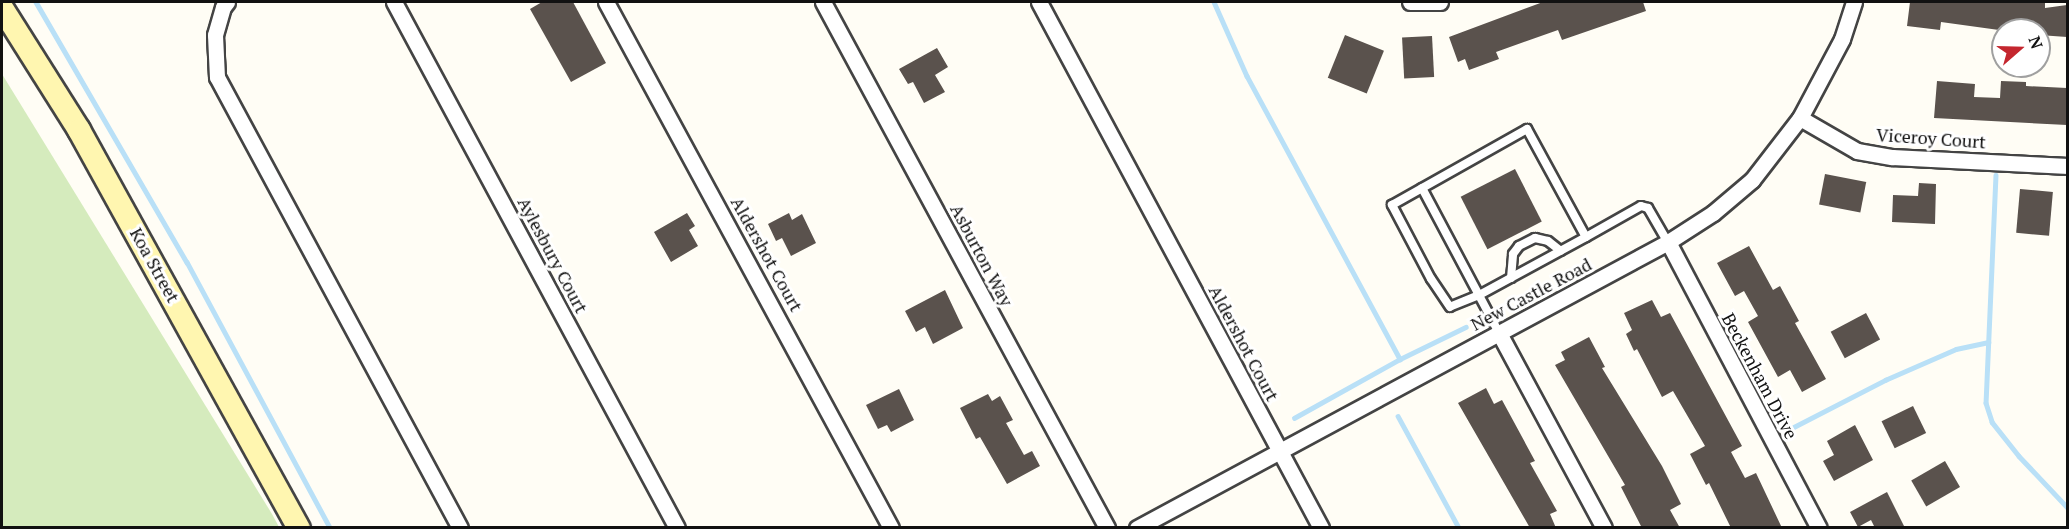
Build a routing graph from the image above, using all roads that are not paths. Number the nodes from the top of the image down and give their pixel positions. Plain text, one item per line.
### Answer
1 (227, 2) edge
2 (394, 2) edge
3 (606, 2) edge
4 (823, 2) edge
5 (1039, 2) edge
6 (1410, 2) edge
7 (1440, 2) edge
8 (1854, 2) edge
9 (2, 8) edge
10 (1800, 118) junction
11 (2067, 166) edge
12 (1422, 188) junction
13 (1586, 237) junction
14 (1668, 242) junction
15 (1561, 251) junction
16 (1511, 278) junction
17 (1479, 296) junction
18 (1498, 333) junction
19 (1280, 450) junction
20 (299, 528) edge
21 (460, 528) edge
22 (677, 528) edge
23 (891, 528) edge
24 (1107, 528) edge
25 (1137, 528) edge
26 (1321, 528) edge
27 (1604, 528) edge
28 (1819, 528) edge

1 - 21 street
2 - 22 street, Aylesbury Court
3 - 23 street, Aldershot Court
4 - 24 street, Asburton Way
5 - 19 street, Aldershot Court
6 - 7 street
8 - 10 street, New Castle Road
9 - 20 main road, Koa Street
10 - 11 street, Viceroy Court
10 - 14 street, New Castle Road
12 - 13 lane
12 - 17 lane
12 - 17 lane
13 - 14 lane
13 - 15 lane
14 - 18 street, New Castle Road
14 - 28 street, Beckenham Drive
15 - 16 lane
15 - 16 lane
16 - 17 lane
17 - 18 lane
18 - 19 street, New Castle Road
18 - 27 street
19 - 25 street, New Castle Road
19 - 26 street, Aldershot Court

